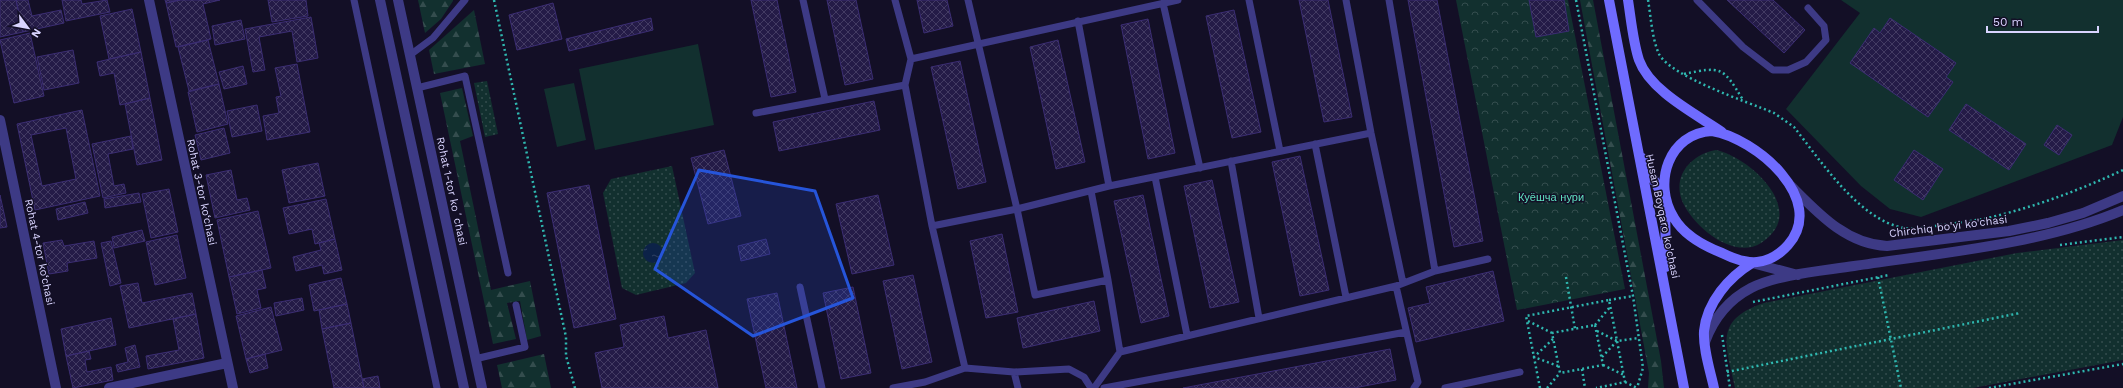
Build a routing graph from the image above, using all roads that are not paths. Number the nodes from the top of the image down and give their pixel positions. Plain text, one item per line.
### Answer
1 (149, 0) edge
2 (354, 0) edge
3 (380, 0) edge
4 (398, 0) edge
5 (465, 0) edge
6 (803, 0) edge
7 (896, 0) edge
8 (968, 0) edge
9 (1178, 0) edge
10 (1249, 0) edge
11 (1346, 0) edge
12 (1389, 0) edge
13 (1609, 0) edge
14 (1628, 0) edge
15 (1697, 0) edge
16 (1163, 3) junction
17 (1808, 8) dead end
18 (1078, 21) junction
19 (977, 45) junction
20 (410, 55) junction
21 (911, 59) junction
22 (905, 85) junction
23 (417, 88) junction
24 (824, 99) junction
25 (756, 113) dead end
26 (0, 120) edge
27 (1370, 133) junction
28 (1727, 135) junction
29 (1315, 144) junction
30 (1636, 148) junction
31 (1280, 152) junction
32 (1231, 161) junction
33 (1200, 168) junction
34 (1155, 177) junction
35 (1109, 186) junction
36 (1791, 186) junction
37 (1091, 191) junction
38 (2123, 196) edge
39 (1665, 200) junction
40 (1017, 209) junction
41 (2123, 210) edge
42 (932, 226) junction
43 (1488, 259) dead end
44 (1752, 262) junction
45 (1435, 271) junction
46 (508, 273) dead end
47 (1800, 275) junction
48 (1108, 280) junction
49 (1400, 284) junction
50 (800, 287) dead end
51 (1666, 288) junction
52 (1346, 297) junction
53 (516, 306) dead end
54 (1259, 318) junction
55 (1406, 332) junction
56 (1187, 336) junction
57 (1704, 342) junction
58 (1120, 352) junction
59 (475, 359) junction
60 (227, 363) junction
61 (965, 368) junction
62 (1014, 372) junction
63 (1520, 372) dead end
64 (56, 388) edge
65 (109, 388) edge
66 (233, 388) edge
67 (437, 388) edge
68 (464, 388) edge
69 (482, 388) edge
70 (822, 388) edge
71 (894, 388) edge
72 (1018, 388) edge
73 (1092, 388) edge
74 (1104, 388) edge
75 (1414, 388) edge
76 (1445, 388) edge
77 (1684, 388) edge
78 (1714, 388) edge

1 - 60 street, Rohat 3-tor ko‘chasi
2 - 67 lane
3 - 68 street
4 - 20 street, Rohat 1-tor koʻchasi
5 - 20 lane
6 - 24 lane
7 - 21 lane
8 - 19 lane
9 - 16 lane
10 - 31 lane
11 - 27 lane
12 - 45 lane
13 - 30 main road, Husan Boyqaro ko'chasi
14 - 28 main road, Husan Boyqaro ko'chasi
15 - 17 lane
16 - 18 lane
16 - 33 lane
18 - 19 lane
18 - 35 lane
19 - 21 lane
19 - 40 lane
20 - 23 street, Rohat 1-tor koʻchasi
21 - 22 lane
22 - 24 lane
22 - 42 lane
23 - 46 lane
23 - 59 street, Rohat 1-tor koʻchasi
24 - 25 lane
26 - 64 street, Rohat 4-tor ko‘chasi
27 - 29 lane
27 - 49 lane
28 - 36 main road, Husan Boyqaro ko'chasi
28 - 39 main road, Husan Boyqaro ko'chasi
29 - 31 lane
29 - 52 lane
30 - 39 main road, Husan Boyqaro ko'chasi
30 - 51 main road, Husan Boyqaro ko'chasi
31 - 32 lane
32 - 33 lane
32 - 54 lane
33 - 34 lane
34 - 35 lane
34 - 56 lane
35 - 37 lane
36 - 38 street, Chirchiq bo'yi ko'chasi
36 - 44 main road, Husan Boyqaro ko'chasi
37 - 40 lane
37 - 48 lane
39 - 44 main road, Husan Boyqaro ko'chasi
39 - 51 main road, Husan Boyqaro ko'chasi
40 - 42 lane
40 - 48 lane
41 - 47 street, Chirchiq bo'yi ko'chasi
42 - 61 lane
43 - 45 lane
44 - 47 street, Chirchiq bo'yi ko'chasi
44 - 57 main road, Husan Boyqaro ko'chasi
45 - 49 lane
47 - 57 street, Chirchiq bo'yi ko'chasi
48 - 58 lane
49 - 52 lane
49 - 55 lane
50 - 70 lane
51 - 77 main road, Husan Boyqaro ko'chasi
52 - 54 lane
53 - 59 lane
54 - 56 lane
55 - 74 lane
55 - 75 lane
56 - 58 lane
57 - 78 main road, Husan Boyqaro ko'chasi
58 - 73 lane
59 - 69 street, Rohat 1-tor koʻchasi
60 - 65 street
60 - 66 street, Rohat 3-tor ko‘chasi
61 - 62 lane
61 - 71 lane
62 - 72 lane
62 - 73 lane
63 - 76 lane

